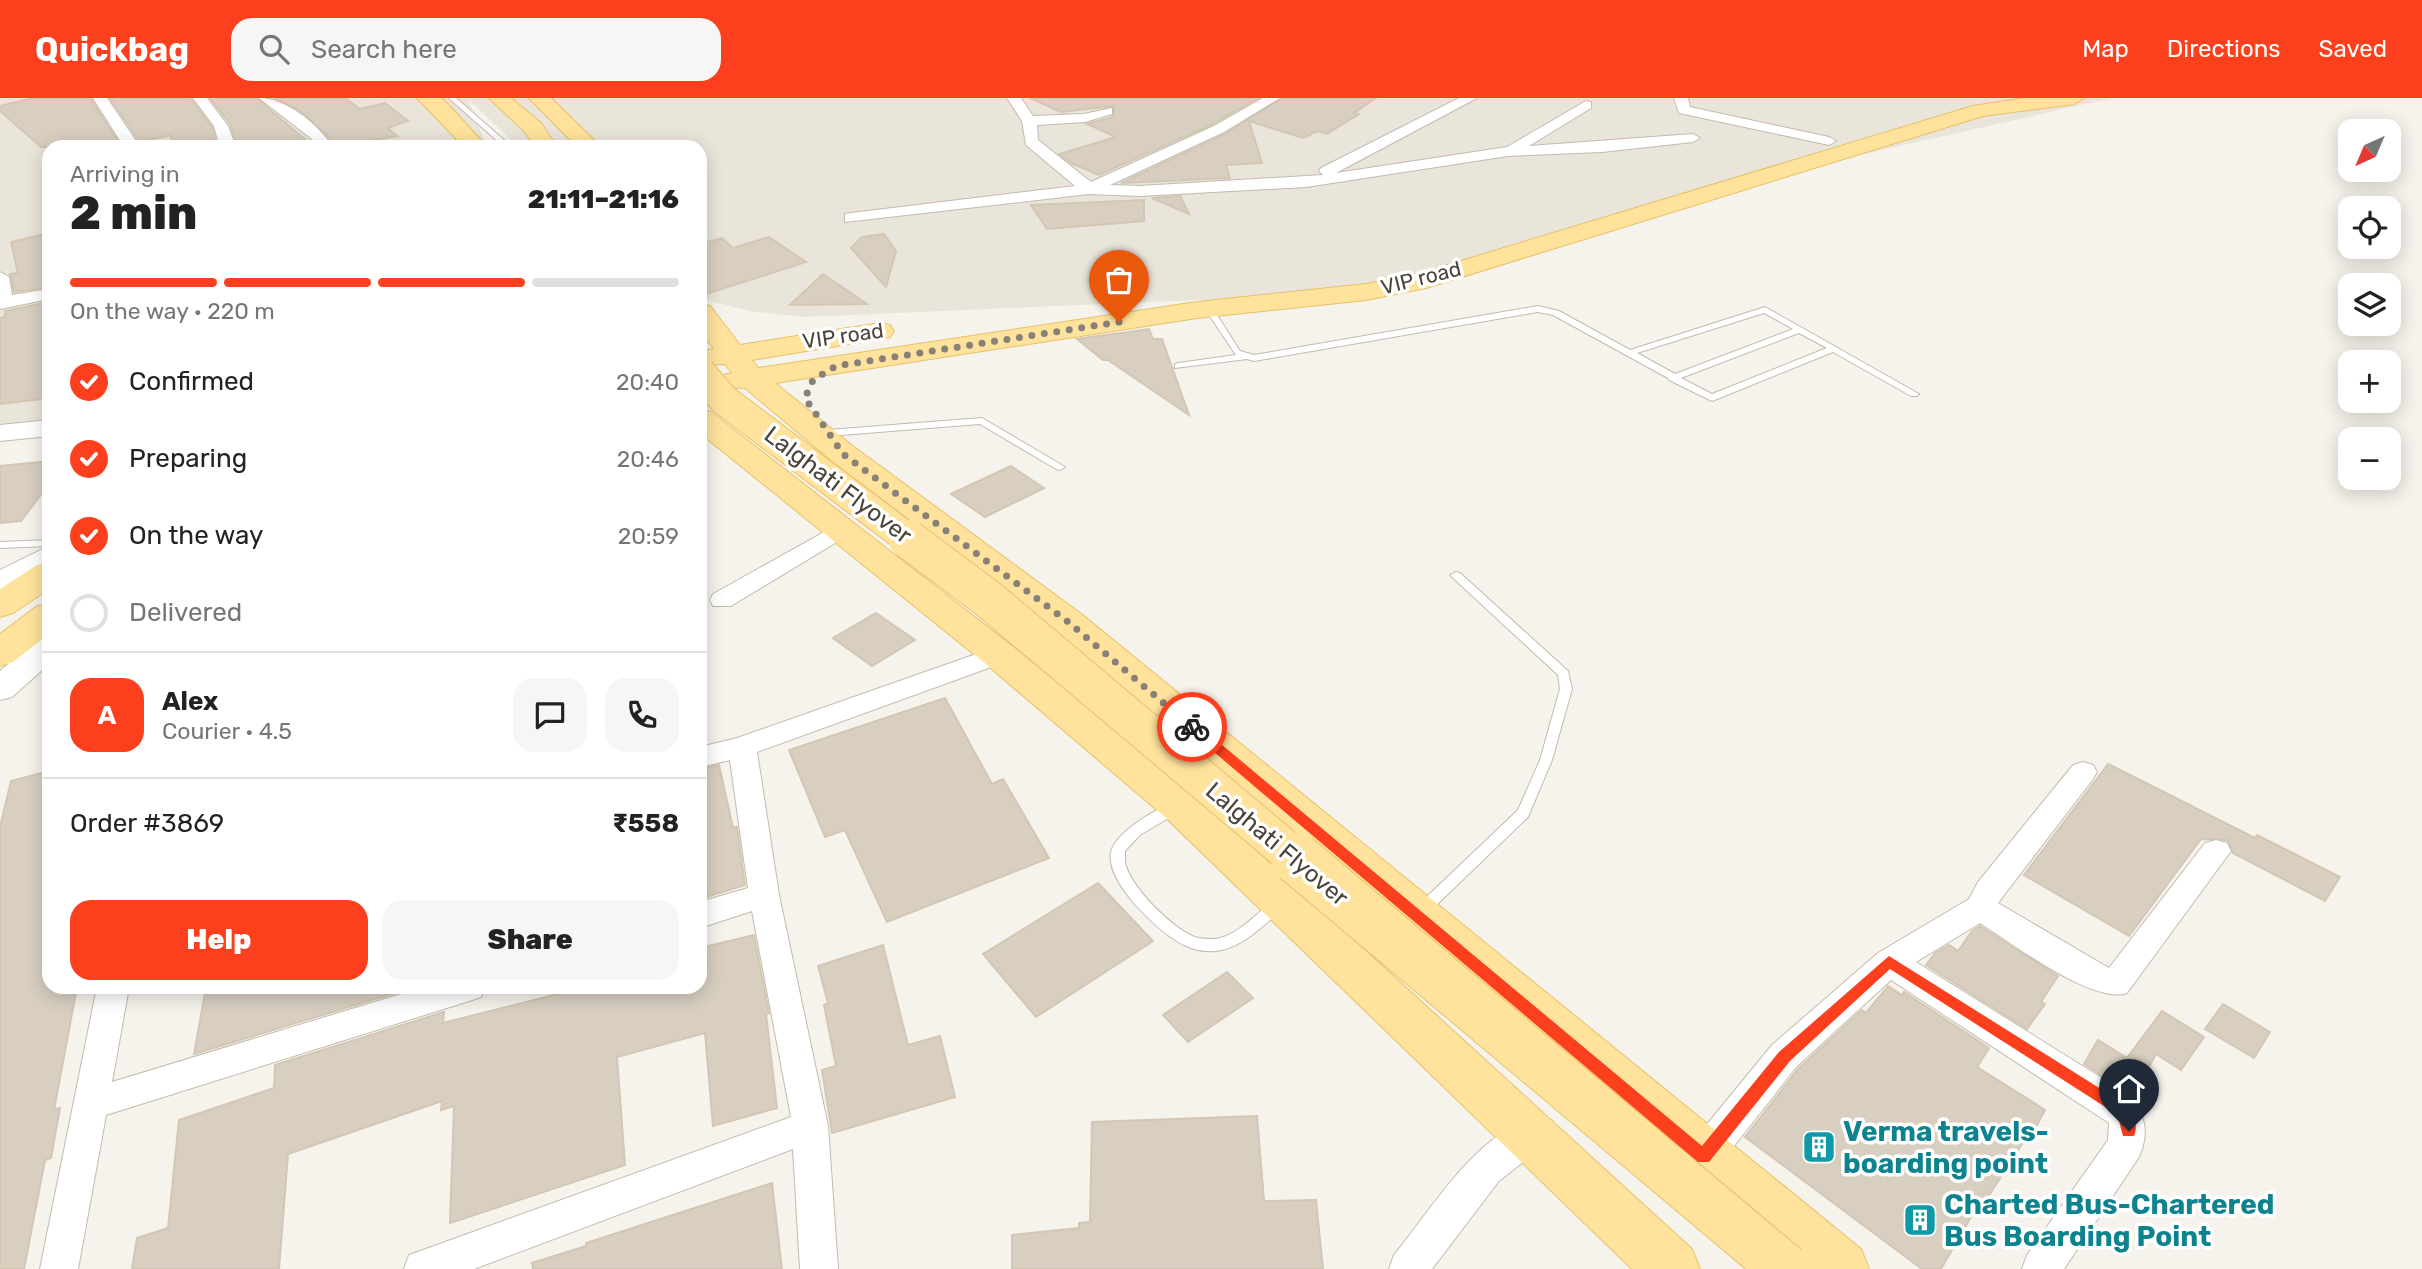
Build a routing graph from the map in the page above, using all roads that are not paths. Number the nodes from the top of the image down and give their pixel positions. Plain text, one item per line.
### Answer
1 (100, 98) edge
2 (200, 98) edge
3 (266, 98) edge
4 (427, 98) edge
5 (452, 98) edge
6 (499, 98) edge
7 (539, 98) edge
8 (1014, 98) edge
9 (1273, 98) edge
10 (1469, 98) edge
11 (1681, 98) edge
12 (1980, 98) edge
13 (2074, 98) edge
14 (1586, 105) dead end
15 (1107, 111) dead end
16 (1029, 121) junction
17 (1693, 138) dead end
18 (127, 140) edge
19 (226, 140) edge
20 (321, 140) edge
21 (470, 140) edge
22 (500, 140) edge
23 (541, 140) edge
24 (583, 140) edge
25 (1829, 141) junction
26 (1508, 151) junction
27 (1307, 182) junction
28 (1089, 189) junction
29 (850, 218) dead end
30 (0, 277) edge
31 (42, 294) edge
32 (2, 303) edge
33 (1209, 309) junction
34 (707, 314) edge
35 (707, 327) edge
36 (1799, 330) junction
37 (849, 335) junction
38 (936, 348) junction
39 (1833, 349) junction
40 (1629, 353) junction
41 (1244, 357) junction
42 (707, 362) edge
43 (1178, 366) dead end
44 (726, 367) edge
45 (1672, 378) junction
46 (707, 384) edge
47 (1914, 394) dead end
48 (707, 424) edge
49 (42, 430) edge
50 (0, 433) edge
51 (835, 444) junction
52 (707, 453) edge
53 (751, 460) junction
54 (1060, 467) dead end
55 (842, 529) junction
56 (42, 544) edge
57 (0, 545) edge
58 (42, 559) edge
59 (1456, 575) dead end
60 (42, 577) edge
61 (0, 583) edge
62 (722, 600) dead end
63 (0, 604) edge
64 (42, 620) edge
65 (42, 652) edge
66 (0, 653) edge
67 (999, 655) junction
68 (0, 689) edge
69 (742, 747) junction
70 (707, 755) edge
71 (2083, 772) dead end
72 (1179, 806) junction
73 (2216, 851) dead end
74 (764, 895) junction
75 (1281, 902) junction
76 (1980, 908) junction
77 (707, 913) edge
78 (1416, 915) junction
79 (1889, 962) junction
80 (112, 994) edge
81 (446, 994) edge
82 (91, 1104) junction
83 (810, 1126) junction
84 (1528, 1136) junction
85 (1703, 1157) junction
86 (59, 1269) edge
87 (423, 1269) edge
88 (819, 1269) edge
89 (1408, 1269) edge
90 (1672, 1269) edge
91 (1785, 1269) edge
92 (1841, 1269) edge
93 (2041, 1269) edge

1 - 18 street
2 - 19 street
3 - 20 street
4 - 21 main road
5 - 22 lane
6 - 23 main road
7 - 24 main road
8 - 16 street
9 - 28 street
10 - 27 street
11 - 25 street
12 - 25 main road, VIP road
13 - 33 main road, VIP road
14 - 26 street
15 - 16 street
16 - 28 street
17 - 26 street
25 - 37 main road, VIP road
26 - 27 street
27 - 28 street
28 - 29 street
30 - 32 street
31 - 32 street
33 - 38 main road, VIP road
33 - 41 lane
34 - 37 main road
35 - 44 main road
36 - 39 lane
36 - 40 lane
36 - 45 lane
37 - 44 main road, VIP road
38 - 44 main road, VIP road
38 - 51 main road
39 - 45 lane
39 - 47 lane
40 - 41 lane
40 - 45 lane
41 - 43 lane
42 - 44 main road
44 - 46 main road
44 - 51 main road
44 - 91 main road, Lalghati Flyover, bridge
48 - 53 main road
49 - 50 street
51 - 54 lane
51 - 78 main road
52 - 53 main road
53 - 55 main road
55 - 62 street
55 - 67 main road
56 - 57 lane
58 - 61 street
59 - 78 lane
60 - 63 main road
64 - 66 main road
65 - 68 street
67 - 69 street
67 - 72 main road
69 - 70 street
69 - 74 street
71 - 76 street
72 - 75 main road
72 - 75 lane
73 - 76 street
74 - 77 street
74 - 83 street
75 - 84 main road
76 - 79 street
78 - 85 main road
79 - 85 street
79 - 93 street
80 - 82 street
81 - 82 street
82 - 86 street
83 - 87 street
83 - 88 street
84 - 89 street
84 - 90 main road
85 - 92 main road

